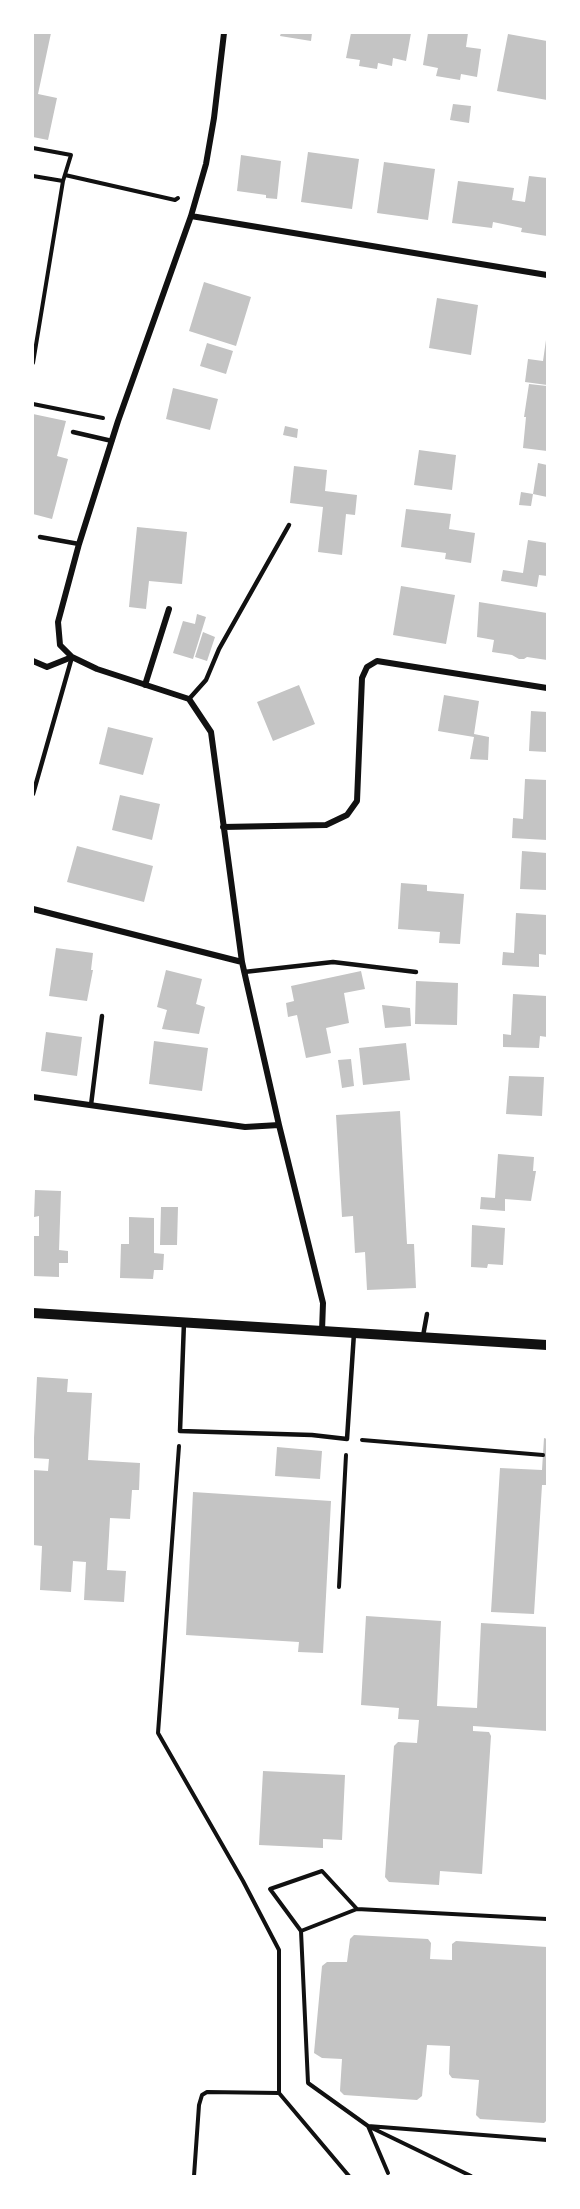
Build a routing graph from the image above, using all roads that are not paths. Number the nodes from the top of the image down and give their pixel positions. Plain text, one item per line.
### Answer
1 (224, 33) edge
2 (191, 216) junction
3 (547, 275) edge
4 (73, 432) dead end
5 (112, 441) junction
6 (289, 525) dead end
7 (40, 537) dead end
8 (79, 544) junction
9 (169, 609) dead end
10 (72, 657) junction
11 (33, 661) edge
12 (145, 685) junction
13 (547, 688) edge
14 (189, 699) junction
15 (33, 794) edge
16 (223, 827) junction
17 (33, 909) edge
18 (242, 962) junction
19 (244, 972) junction
20 (416, 972) dead end
21 (102, 1016) dead end
22 (33, 1097) edge
23 (91, 1105) junction
24 (279, 1125) junction
25 (33, 1312) edge
26 (427, 1314) dead end
27 (184, 1322) junction
28 (322, 1331) junction
29 (354, 1333) junction
30 (423, 1336) junction
31 (547, 1345) edge

1 - 2 street
2 - 3 street
2 - 5 street
4 - 5 lane
5 - 8 street
6 - 14 lane
7 - 8 lane
8 - 10 street
9 - 12 street
10 - 11 street
10 - 12 street
10 - 15 lane
12 - 14 street
13 - 16 street
14 - 16 street
16 - 18 street
17 - 18 street
18 - 19 street
19 - 20 lane
19 - 24 street
21 - 23 lane
22 - 23 street
23 - 24 street
24 - 28 street
25 - 27 street
26 - 30 lane
27 - 28 street
27 - 29 lane
28 - 29 street
29 - 30 street
30 - 31 street

